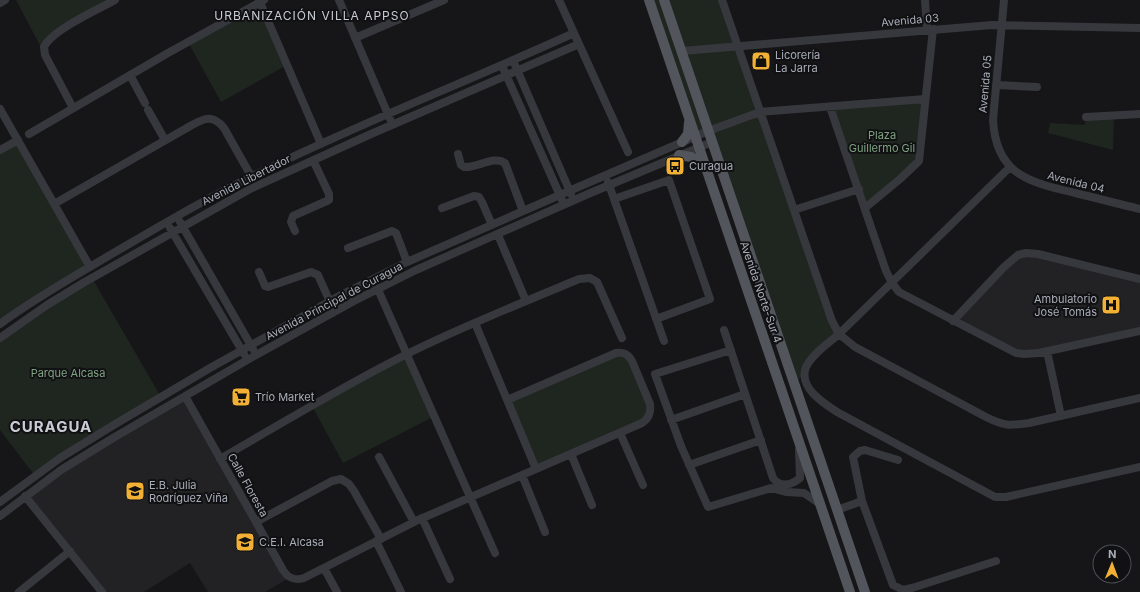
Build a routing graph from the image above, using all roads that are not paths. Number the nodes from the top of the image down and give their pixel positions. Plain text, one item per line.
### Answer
1 (5, 0) edge
2 (115, 0) edge
3 (339, 0) edge
4 (444, 0) edge
5 (559, 0) edge
6 (649, 0) edge
7 (664, 0) edge
8 (722, 0) edge
9 (925, 0) edge
10 (1004, 0) edge
11 (261, 1) edge
12 (0, 3) edge
13 (1002, 25) junction
14 (1140, 28) edge
15 (930, 30) junction
16 (574, 33) junction
17 (355, 38) junction
18 (579, 44) junction
19 (737, 46) junction
20 (682, 51) junction
21 (513, 60) junction
22 (502, 65) junction
23 (517, 70) junction
24 (506, 75) junction
25 (130, 76) junction
26 (996, 85) junction
27 (1037, 87) dead end
28 (925, 99) junction
29 (830, 107) junction
30 (73, 108) junction
31 (0, 109) edge
32 (760, 112) junction
33 (388, 114) junction
34 (1140, 114) edge
35 (1086, 116) dead end
36 (690, 118) junction
37 (392, 124) junction
38 (708, 131) junction
39 (29, 134) dead end
40 (696, 136) junction
41 (18, 140) junction
42 (166, 140) junction
43 (682, 142) junction
44 (712, 142) junction
45 (321, 144) junction
46 (699, 146) junction
47 (0, 150) edge
48 (628, 152) dead end
49 (458, 154) dead end
50 (679, 155) junction
51 (313, 160) junction
52 (705, 164) junction
53 (1010, 167) junction
54 (252, 176) junction
55 (605, 176) junction
56 (609, 185) junction
57 (859, 189) junction
58 (569, 191) junction
59 (560, 195) junction
60 (614, 199) junction
61 (574, 201) junction
62 (54, 204) junction
63 (564, 205) junction
64 (442, 208) dead end
65 (865, 208) junction
66 (1140, 209) edge
67 (794, 210) junction
68 (523, 211) junction
69 (176, 217) junction
70 (167, 222) junction
71 (492, 225) junction
72 (182, 226) junction
73 (295, 231) dead end
74 (172, 232) junction
75 (498, 235) junction
76 (348, 248) dead end
77 (407, 262) junction
78 (90, 267) junction
79 (259, 272) dead end
80 (374, 278) junction
81 (1140, 279) edge
82 (892, 283) junction
83 (378, 289) junction
84 (526, 301) junction
85 (330, 302) junction
86 (656, 319) junction
87 (953, 321) junction
88 (475, 323) junction
89 (0, 324) edge
90 (724, 330) dead end
91 (1140, 331) edge
92 (839, 334) junction
93 (0, 338) edge
94 (622, 338) dead end
95 (664, 341) dead end
96 (251, 346) junction
97 (731, 350) junction
98 (242, 351) junction
99 (1046, 351) junction
100 (408, 354) junction
101 (256, 355) junction
102 (247, 360) junction
103 (805, 374) junction
104 (794, 382) junction
105 (745, 394) junction
106 (185, 396) junction
107 (1140, 398) edge
108 (507, 400) junction
109 (1061, 416) junction
110 (671, 420) junction
111 (620, 433) junction
112 (761, 440) junction
113 (799, 442) junction
114 (571, 454) junction
115 (379, 457) dead end
116 (220, 458) junction
117 (898, 460) dead end
118 (689, 465) junction
119 (1140, 467) edge
120 (536, 469) junction
121 (522, 475) junction
122 (800, 478) junction
123 (643, 485) dead end
124 (785, 489) junction
125 (804, 493) junction
126 (25, 496) junction
127 (471, 497) junction
128 (862, 501) junction
129 (0, 502) edge
130 (820, 504) junction
131 (592, 505) dead end
132 (837, 510) junction
133 (0, 516) edge
134 (418, 520) junction
135 (256, 522) junction
136 (545, 532) dead end
137 (378, 540) junction
138 (70, 551) junction
139 (495, 553) dead end
140 (996, 561) dead end
141 (324, 568) junction
142 (450, 579) dead end
143 (19, 592) edge
144 (102, 592) edge
145 (337, 592) edge
146 (401, 592) edge
147 (850, 592) edge
148 (865, 592) edge

1 - 12 street
2 - 30 street
3 - 17 street
4 - 17 street
5 - 16 street
6 - 36 main road, Avenida Norte-Sur 4
7 - 20 main road, Avenida Norte-Sur 4
8 - 19 street
9 - 15 street
10 - 13 street, Avenida 05
11 - 25 street
11 - 45 street
13 - 14 street, Avenida 03
13 - 15 street, Avenida 03
13 - 26 street, Avenida 05
15 - 19 street, Avenida 03
15 - 28 street
16 - 18 street
16 - 21 street, Avenida Libertador
17 - 33 street
18 - 23 street, Avenida Libertador
18 - 48 street
19 - 20 street, Avenida 03
19 - 32 street
20 - 38 main road, Avenida Norte-Sur 4
21 - 22 street, Avenida Libertador
21 - 23 street
22 - 24 street
22 - 33 street, Avenida Libertador
23 - 24 street, Avenida Libertador
23 - 58 street
24 - 37 street, Avenida Libertador
24 - 59 street
25 - 30 street
25 - 42 street
26 - 27 street
26 - 53 street, Avenida 05
28 - 29 street, Avenida Principal de Curagua
28 - 65 street
29 - 32 street, Avenida Principal de Curagua
29 - 57 street
30 - 39 street
31 - 41 street
32 - 38 street, Avenida Principal de Curagua
32 - 67 street
33 - 37 street
33 - 45 street, Avenida Libertador
34 - 35 street
36 - 40 main road, Avenida Norte-Sur 4
36 - 43 main road
37 - 51 street, Avenida Libertador
38 - 40 street, Avenida Principal de Curagua
38 - 44 main road, Avenida Norte-Sur 4
40 - 43 street, Avenida Principal de Curagua
40 - 46 main road, Avenida Norte-Sur 4
41 - 47 street
41 - 62 street
42 - 54 street
42 - 62 street
43 - 55 street, Avenida Principal de Curagua
44 - 46 street, Avenida Principal de Curagua
44 - 104 main road, Avenida Norte-Sur 4
45 - 54 street, Avenida Libertador
46 - 50 street, Avenida Principal de Curagua
46 - 52 main road, Avenida Norte-Sur 4
49 - 68 street
50 - 52 main road
50 - 56 street, Avenida Principal de Curagua
51 - 72 street, Avenida Libertador
51 - 73 street
52 - 113 main road, Avenida Norte-Sur 4
53 - 66 street, Avenida 04
53 - 82 street
54 - 69 street, Avenida Libertador
55 - 56 street
55 - 58 street, Avenida Principal de Curagua
56 - 60 street
56 - 61 street, Avenida Principal de Curagua
57 - 65 street
57 - 67 street
58 - 59 street, Avenida Principal de Curagua
58 - 61 street
59 - 63 street
59 - 68 street, Avenida Principal de Curagua
60 - 86 street
60 - 86 street
61 - 63 street, Avenida Principal de Curagua
62 - 78 street
63 - 75 street, Avenida Principal de Curagua
64 - 71 street
65 - 82 street
67 - 92 street
68 - 71 street, Avenida Principal de Curagua
69 - 70 street, Avenida Libertador
69 - 72 street
70 - 74 street
70 - 78 street, Avenida Libertador
71 - 77 street, Avenida Principal de Curagua
72 - 74 street, Avenida Libertador
72 - 96 street
74 - 93 street, Avenida Libertador
74 - 98 street
75 - 83 street, Avenida Principal de Curagua
75 - 84 street
76 - 77 street
77 - 80 street, Avenida Principal de Curagua
78 - 89 street, Avenida Libertador
79 - 85 street
80 - 83 street
80 - 85 street, Avenida Principal de Curagua
81 - 87 street
82 - 87 street
82 - 92 street
83 - 100 street
83 - 101 street, Avenida Principal de Curagua
84 - 88 street
84 - 94 street
85 - 96 street, Avenida Principal de Curagua
86 - 95 street
87 - 99 street
88 - 100 street
88 - 108 street
90 - 97 street
91 - 99 street
92 - 103 street
92 - 109 street
96 - 98 street, Avenida Principal de Curagua
96 - 101 street
97 - 105 street
97 - 110 street
98 - 102 street
98 - 129 street, Avenida Principal de Curagua
99 - 109 street
100 - 116 street
100 - 127 street
101 - 102 street, Avenida Principal de Curagua
102 - 106 street, Avenida Principal de Curagua
103 - 104 street
103 - 119 street
104 - 132 main road, Avenida Norte-Sur 4
105 - 110 street
105 - 112 street
106 - 116 street, Calle Floresta
106 - 126 street, Avenida Principal de Curagua
107 - 109 street
108 - 111 street
108 - 120 street
110 - 118 street
111 - 114 street
111 - 123 street
112 - 118 street
112 - 124 street
113 - 122 street
113 - 130 main road, Avenida Norte-Sur 4
114 - 120 street
114 - 131 street
115 - 134 street
116 - 135 street, Calle Floresta
117 - 128 street
118 - 124 street
120 - 121 street
121 - 127 street
121 - 136 street
122 - 124 street
122 - 125 street
124 - 125 street
125 - 130 street
126 - 133 street, Avenida Principal de Curagua
126 - 138 street
127 - 134 street
127 - 139 street
128 - 132 street
128 - 140 street
130 - 147 main road, Avenida Norte-Sur 4
132 - 148 main road, Avenida Norte-Sur 4
134 - 137 street
134 - 142 street
135 - 137 street
135 - 141 street, Calle Floresta
137 - 141 street
137 - 146 street
138 - 143 street
138 - 144 street
141 - 145 street

